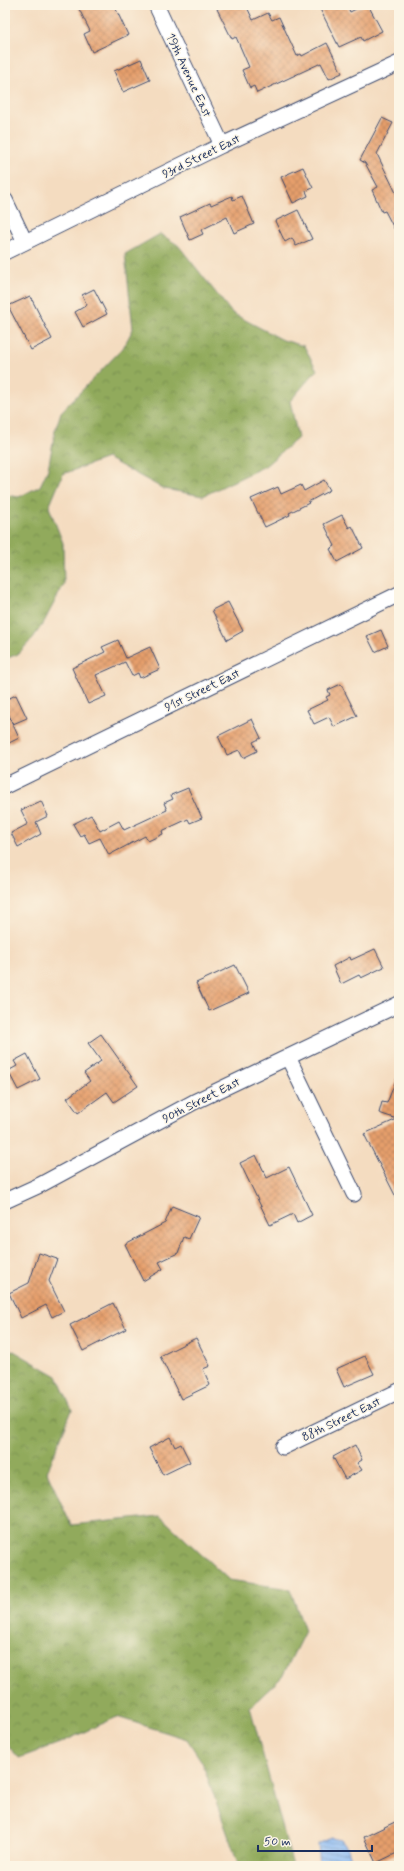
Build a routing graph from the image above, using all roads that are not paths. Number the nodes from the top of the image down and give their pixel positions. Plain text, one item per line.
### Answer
1 (156, 5) edge
2 (399, 63) edge
3 (222, 146) junction
4 (5, 200) edge
5 (25, 242) junction
6 (5, 252) edge
7 (399, 594) edge
8 (5, 786) edge
9 (399, 1004) edge
10 (288, 1057) junction
11 (354, 1194) dead end
12 (5, 1201) edge
13 (399, 1391) edge
14 (283, 1447) dead end

1 - 3 street, 19th Avenue East
2 - 3 street, 93rd Street East
3 - 5 street, 93rd Street East
4 - 5 street
5 - 6 street, 93rd Street East
7 - 8 street, 91st Street East
9 - 10 street, 90th Street East
10 - 11 street
10 - 12 street, 90th Street East
13 - 14 street, 88th Street East

